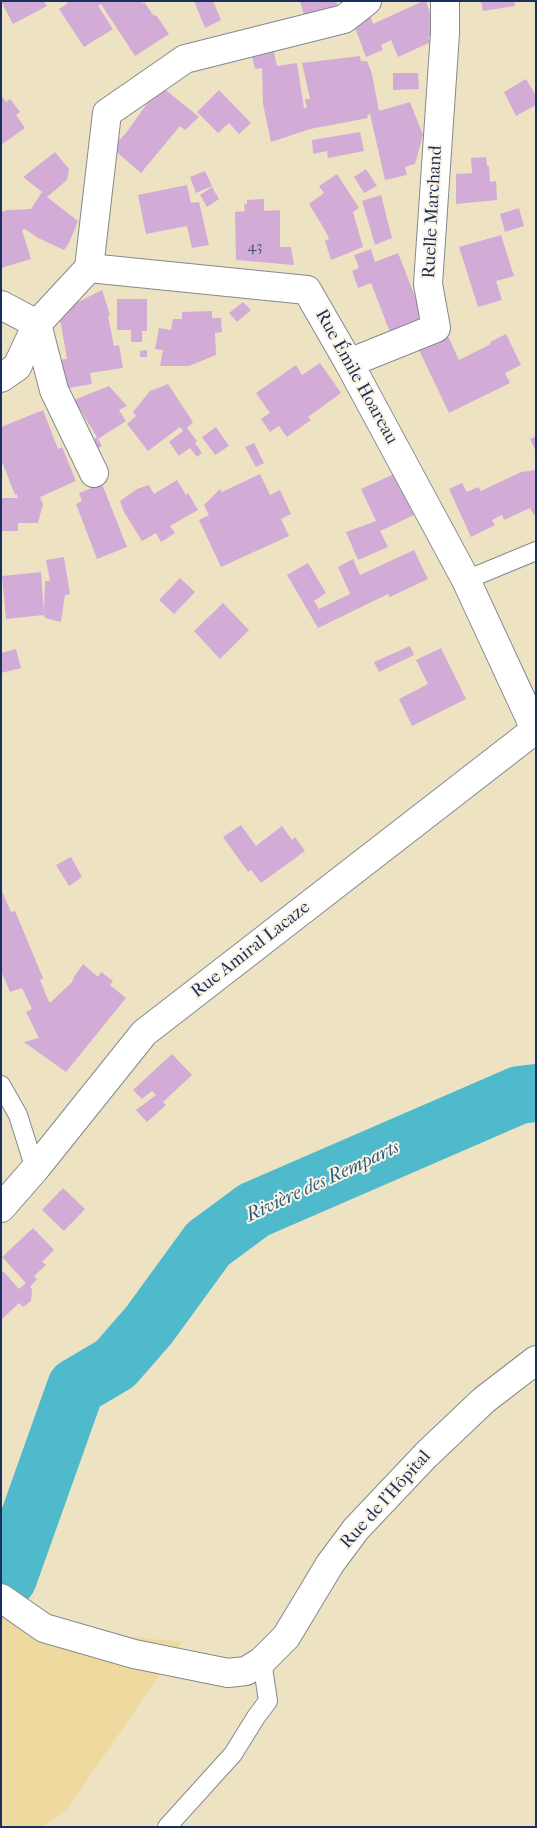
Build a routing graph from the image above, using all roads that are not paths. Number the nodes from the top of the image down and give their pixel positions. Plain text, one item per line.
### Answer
1 (367, 1) edge
2 (445, 1) edge
3 (89, 268) junction
4 (1, 305) edge
5 (37, 324) junction
6 (349, 363) junction
7 (1, 378) edge
8 (94, 473) dead end
9 (536, 551) edge
10 (466, 580) junction
11 (535, 729) edge
12 (1, 1085) edge
13 (35, 1169) junction
14 (1, 1208) edge
15 (536, 1360) edge
16 (1, 1598) edge
17 (262, 1661) junction
18 (167, 1827) edge

1 - 3 street
2 - 6 street, Ruelle Marchand
3 - 5 street
3 - 6 street, Rue Émile Hoareau
4 - 5 street
5 - 7 street
5 - 8 street
6 - 10 street, Rue Émile Hoareau
9 - 10 lane
10 - 11 street, Rue Émile Hoareau
11 - 13 street, Rue Amiral Lacaze
12 - 13 lane
13 - 14 street, Rue Amiral Lacaze
15 - 17 street, Rue de l'Hôpital
16 - 17 street
17 - 18 lane

